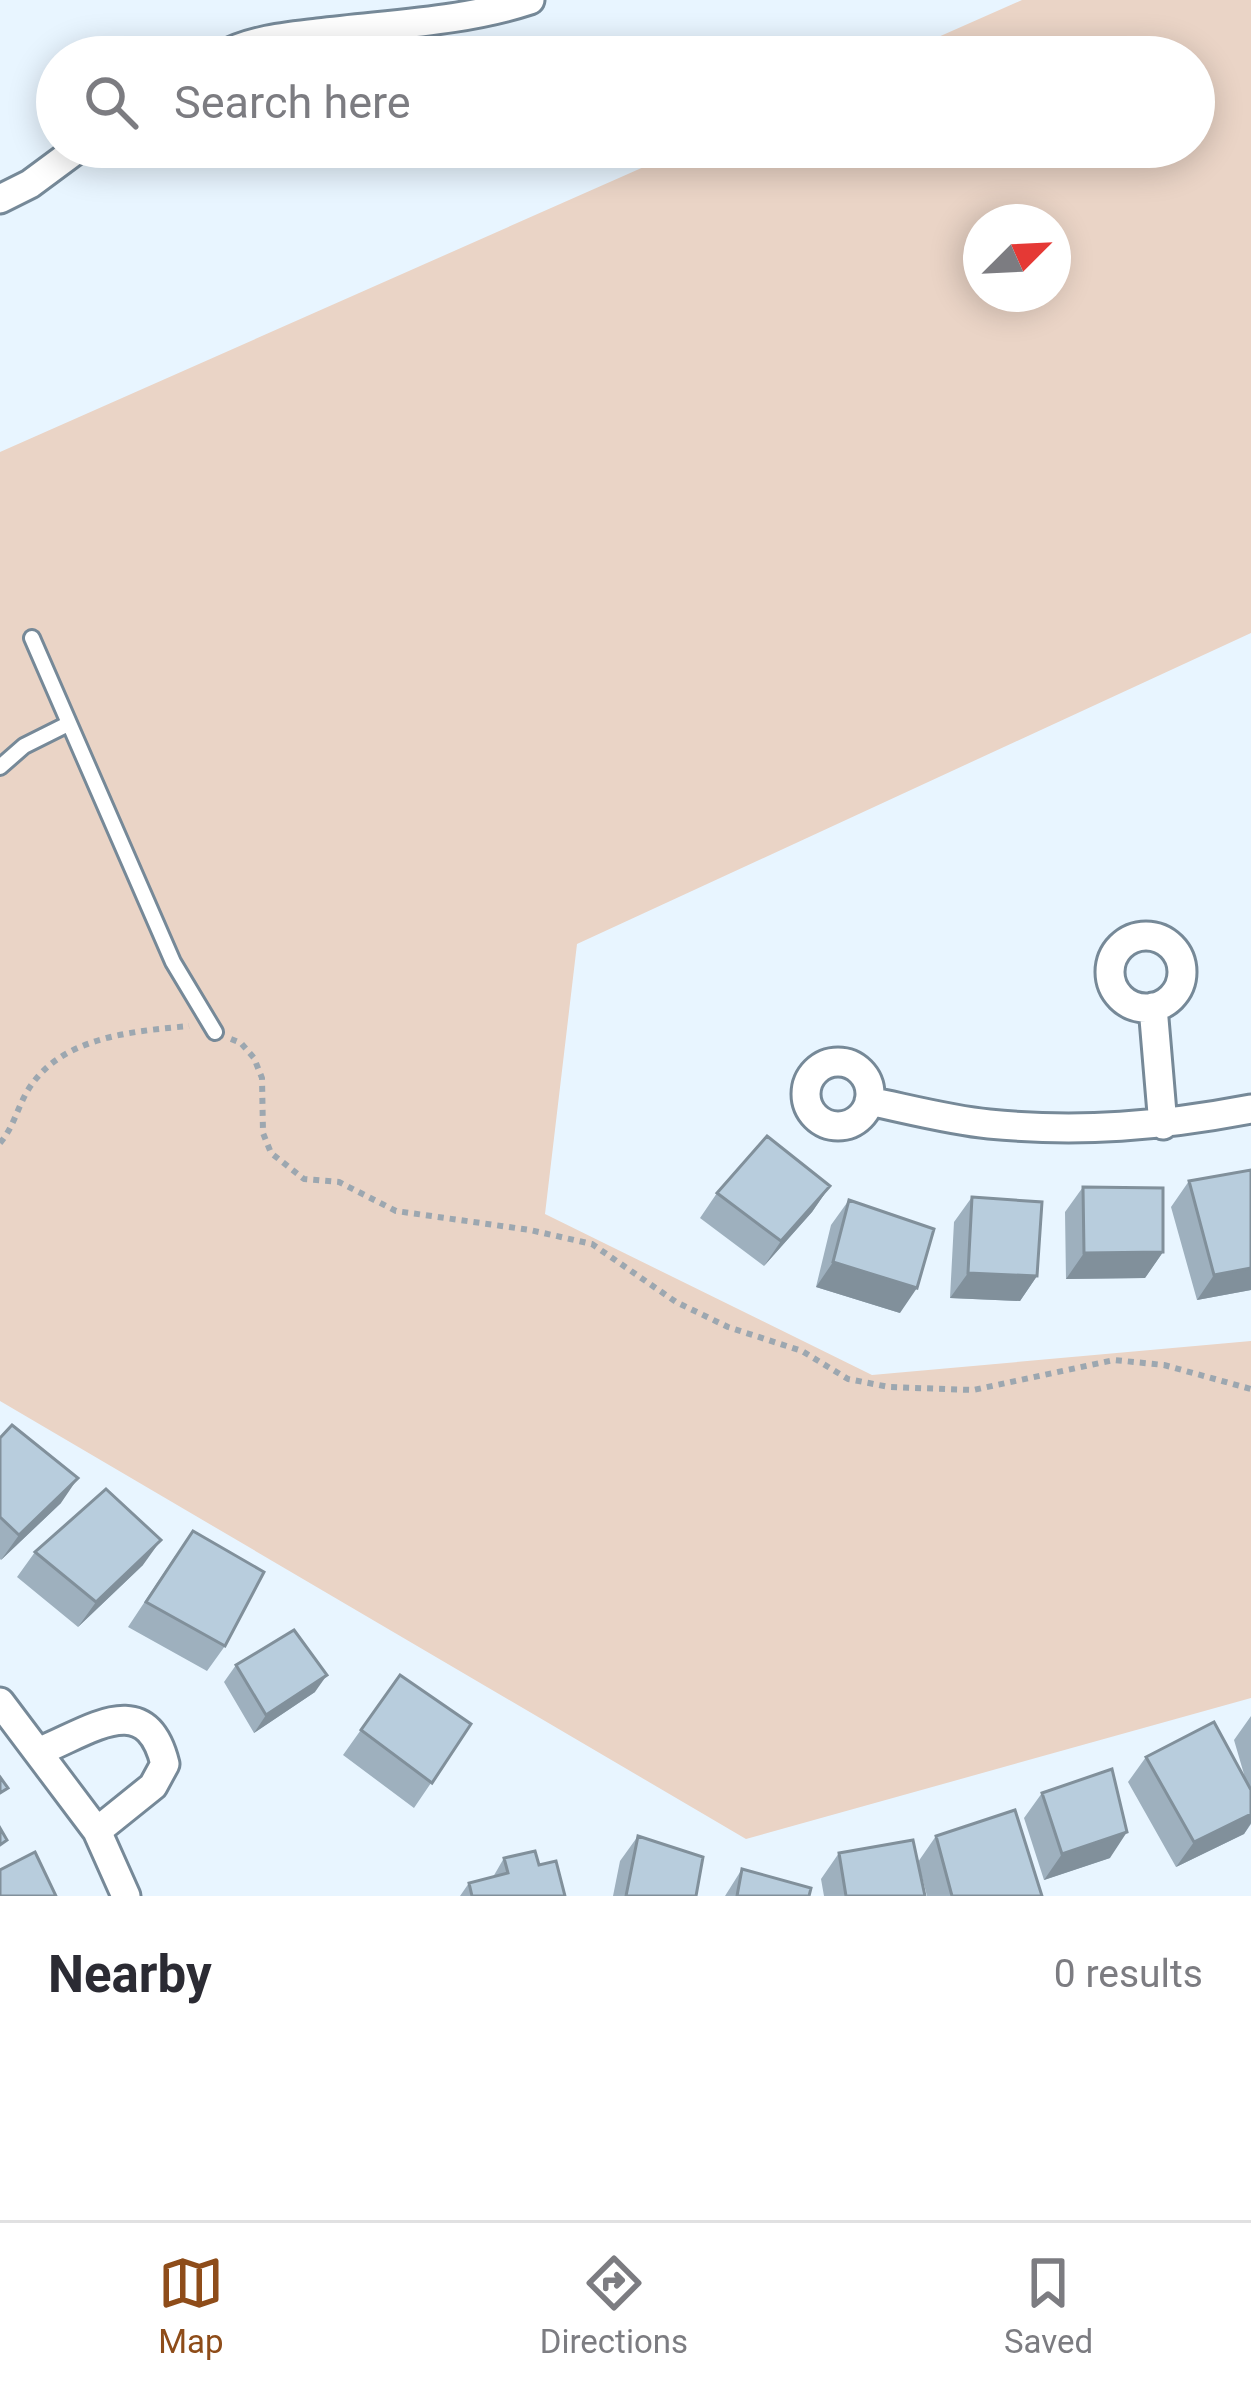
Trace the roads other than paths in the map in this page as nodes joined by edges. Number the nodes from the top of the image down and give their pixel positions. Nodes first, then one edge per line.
1 (530, 0) edge
2 (351, 36) edge
3 (48, 168) edge
4 (0, 199) edge
5 (32, 638) dead end
6 (68, 724) junction
7 (0, 767) edge
8 (1153, 1007) dead end
9 (215, 1032) road end
10 (869, 1101) dead end
11 (1251, 1108) edge
12 (1163, 1125) junction
13 (0, 1702) edge
14 (40, 1751) junction
15 (97, 1831) junction
16 (126, 1896) edge

1 - 2 street
3 - 4 street
5 - 6 lane
6 - 7 lane
6 - 9 lane
8 - 12 street
10 - 12 street
11 - 12 street
13 - 14 street
14 - 15 street
14 - 15 street
15 - 16 street

